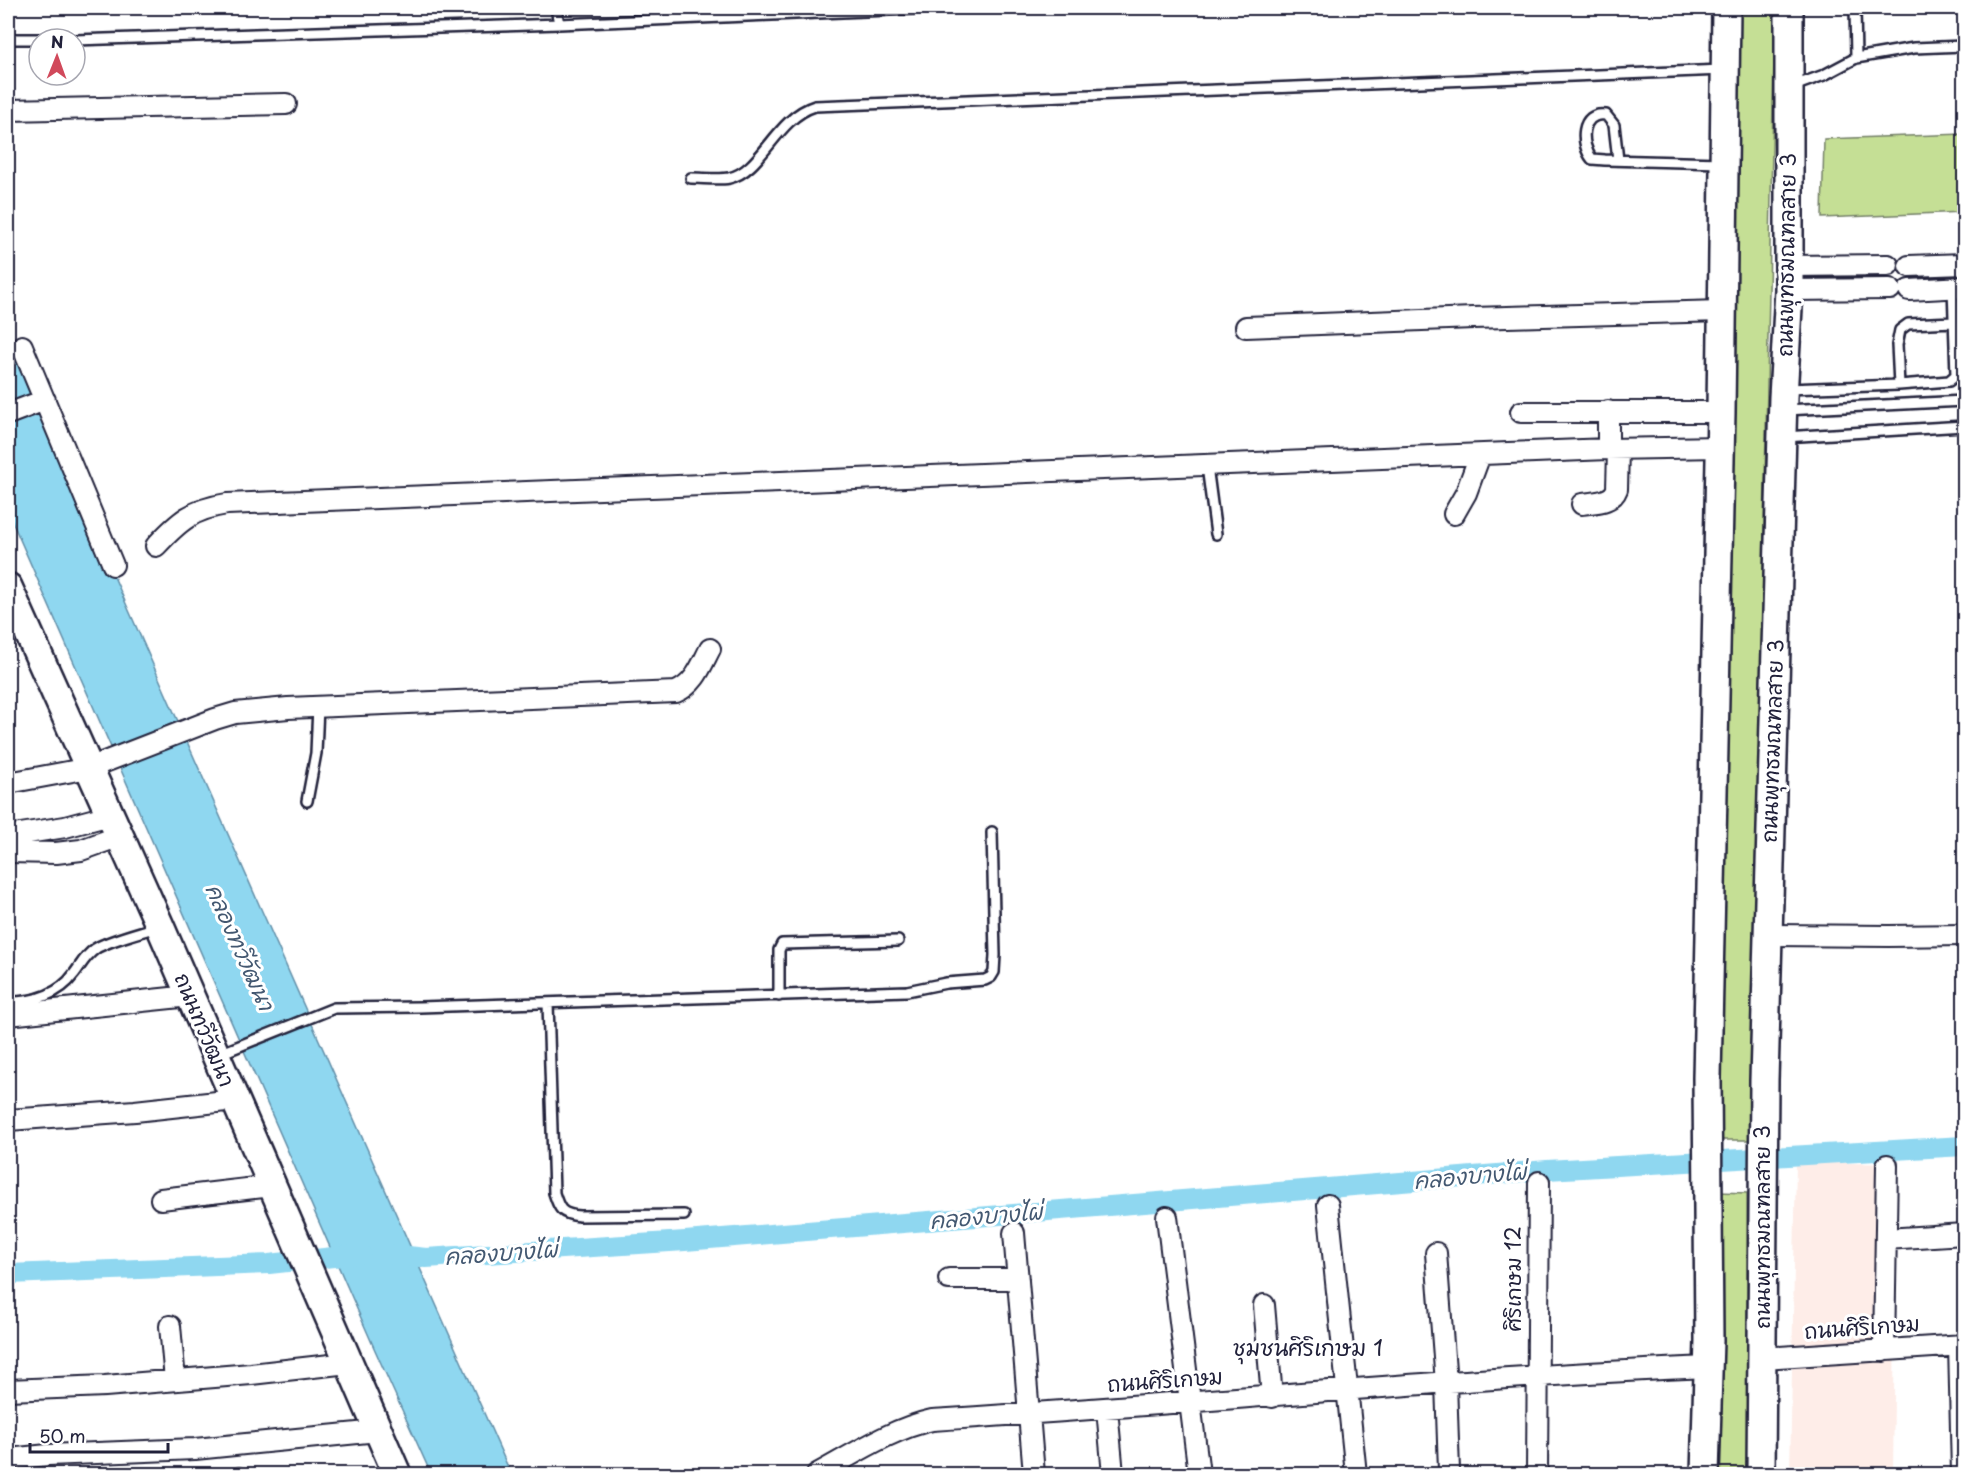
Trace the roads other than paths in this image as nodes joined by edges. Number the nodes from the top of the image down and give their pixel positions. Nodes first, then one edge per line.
1 (556, 8) edge
2 (936, 8) edge
3 (1726, 8) edge
4 (1789, 8) edge
5 (1855, 8) edge
6 (559, 24) junction
7 (8, 39) edge
8 (27, 39) edge
9 (87, 40) edge
10 (1965, 46) edge
11 (1856, 58) junction
12 (1725, 70) junction
13 (1789, 88) junction
14 (286, 104) dead end
15 (8, 110) edge
16 (1618, 160) junction
17 (1724, 163) junction
18 (692, 178) dead end
19 (1965, 264) edge
20 (1888, 265) dead end
21 (1910, 266) dead end
22 (1789, 278) junction
23 (1959, 288) edge
24 (1722, 311) junction
25 (1954, 322) junction
26 (1246, 327) dead end
27 (22, 346) dead end
28 (1899, 385) junction
29 (44, 401) junction
30 (1965, 401) edge
31 (1608, 411) junction
32 (1521, 412) dead end
33 (1721, 412) junction
34 (1783, 412) junction
35 (8, 414) edge
36 (1965, 426) edge
37 (1721, 447) junction
38 (1613, 449) junction
39 (1480, 455) junction
40 (1207, 466) junction
41 (1582, 504) dead end
42 (1454, 514) dead end
43 (1216, 534) dead end
44 (156, 546) dead end
45 (113, 565) dead end
46 (9, 593) edge
47 (710, 649) dead end
48 (318, 706) junction
49 (89, 768) junction
50 (8, 783) edge
51 (307, 801) dead end
52 (115, 826) junction
53 (993, 832) dead end
54 (8, 836) edge
55 (8, 852) edge
56 (160, 926) junction
57 (1768, 935) junction
58 (1965, 935) edge
59 (898, 941) dead end
60 (190, 996) junction
61 (778, 996) junction
62 (8, 1002) edge
63 (548, 1003) junction
64 (8, 1015) edge
65 (215, 1056) junction
66 (235, 1100) junction
67 (8, 1120) edge
68 (1887, 1166) dead end
69 (1539, 1182) dead end
70 (272, 1186) junction
71 (161, 1199) dead end
72 (1328, 1205) dead end
73 (684, 1215) dead end
74 (1167, 1217) dead end
75 (1014, 1233) dead end
76 (1965, 1234) edge
77 (1886, 1239) junction
78 (1436, 1253) dead end
79 (949, 1279) dead end
80 (1018, 1280) junction
81 (1264, 1305) dead end
82 (170, 1326) dead end
83 (1962, 1345) edge
84 (1884, 1351) junction
85 (1762, 1358) junction
86 (348, 1364) junction
87 (1708, 1367) junction
88 (1538, 1376) junction
89 (175, 1380) junction
90 (1446, 1383) junction
91 (8, 1390) edge
92 (1347, 1390) junction
93 (1272, 1397) junction
94 (1189, 1403) junction
95 (1107, 1409) junction
96 (1028, 1414) junction
97 (378, 1431) junction
98 (8, 1459) edge
99 (1449, 1471) dead end
100 (397, 1474) edge
101 (817, 1474) edge
102 (1034, 1474) edge
103 (1113, 1474) edge
104 (1199, 1474) edge
105 (1356, 1474) edge
106 (1537, 1474) edge
107 (1705, 1474) edge
108 (1761, 1474) edge
109 (1962, 1474) edge

1 - 6 lane
2 - 6 lane
3 - 12 main road
4 - 13 main road, ถนนพุทธมณฑลสาย 3
5 - 11 lane
6 - 9 lane
7 - 8 lane
10 - 11 lane
11 - 13 lane
12 - 17 main road
12 - 18 lane
13 - 22 main road, ถนนพุทธมณฑลสาย 3
14 - 15 street
16 - 16 lane
16 - 17 lane
17 - 24 main road
19 - 21 street
20 - 22 street
22 - 23 street
22 - 34 main road, ถนนพุทธมณฑลสาย 3
23 - 25 lane
24 - 26 street
24 - 33 main road
25 - 28 lane
25 - 28 lane
27 - 29 street
28 - 34 lane
29 - 35 street
29 - 45 street
30 - 34 lane
31 - 32 street
31 - 33 street
31 - 38 street
33 - 37 main road
34 - 36 lane
34 - 57 main road, ถนนพุทธมณฑลสาย 3
37 - 38 street
37 - 87 main road
38 - 39 street
38 - 41 street
39 - 40 street
39 - 42 street
40 - 43 lane
40 - 44 street
46 - 49 main road, ถนนทวีวัฒนา
47 - 48 street
48 - 49 street
48 - 51 lane
49 - 50 street
49 - 52 main road, ถนนทวีวัฒนา
52 - 54 street
52 - 55 street
52 - 56 main road, ถนนทวีวัฒนา
53 - 61 lane
56 - 60 main road, ถนนทวีวัฒนา
56 - 62 lane
57 - 58 street
57 - 85 main road, ถนนพุทธมณฑลสาย 3
59 - 61 lane
60 - 64 street
60 - 65 main road, ถนนทวีวัฒนา
61 - 63 lane
63 - 65 lane
63 - 73 lane
65 - 66 main road, ถนนทวีวัฒนา
66 - 67 street
66 - 70 main road, ถนนทวีวัฒนา
68 - 77 street
69 - 88 street, ศิริเกษม 12
70 - 71 street
70 - 86 main road, ถนนทวีวัฒนา
72 - 92 street
74 - 94 street
75 - 80 street
76 - 77 street
77 - 84 street
78 - 90 street
79 - 80 street
80 - 96 street
81 - 93 street
82 - 89 street
83 - 84 street, ถนนศิริเกษม
83 - 109 street
84 - 85 street, ถนนศิริเกษม
85 - 108 main road, ถนนพุทธมณฑลสาย 3
86 - 89 street
86 - 97 main road, ถนนทวีวัฒนา
87 - 88 street, ถนนศิริเกษม
87 - 107 main road
88 - 90 street, ถนนศิริเกษม
88 - 106 street, ศิริเกษม 12
89 - 91 street
90 - 92 street, ถนนศิริเกษม
90 - 99 street
92 - 93 street, ถนนศิริเกษม
92 - 105 street
93 - 94 street, ถนนศิริเกษม
94 - 95 street, ถนนศิริเกษม
94 - 104 street
95 - 96 street, ถนนศิริเกษม
95 - 103 street
96 - 101 street, ถนนศิริเกษม
96 - 102 street
97 - 98 street
97 - 100 main road, ถนนทวีวัฒนา

